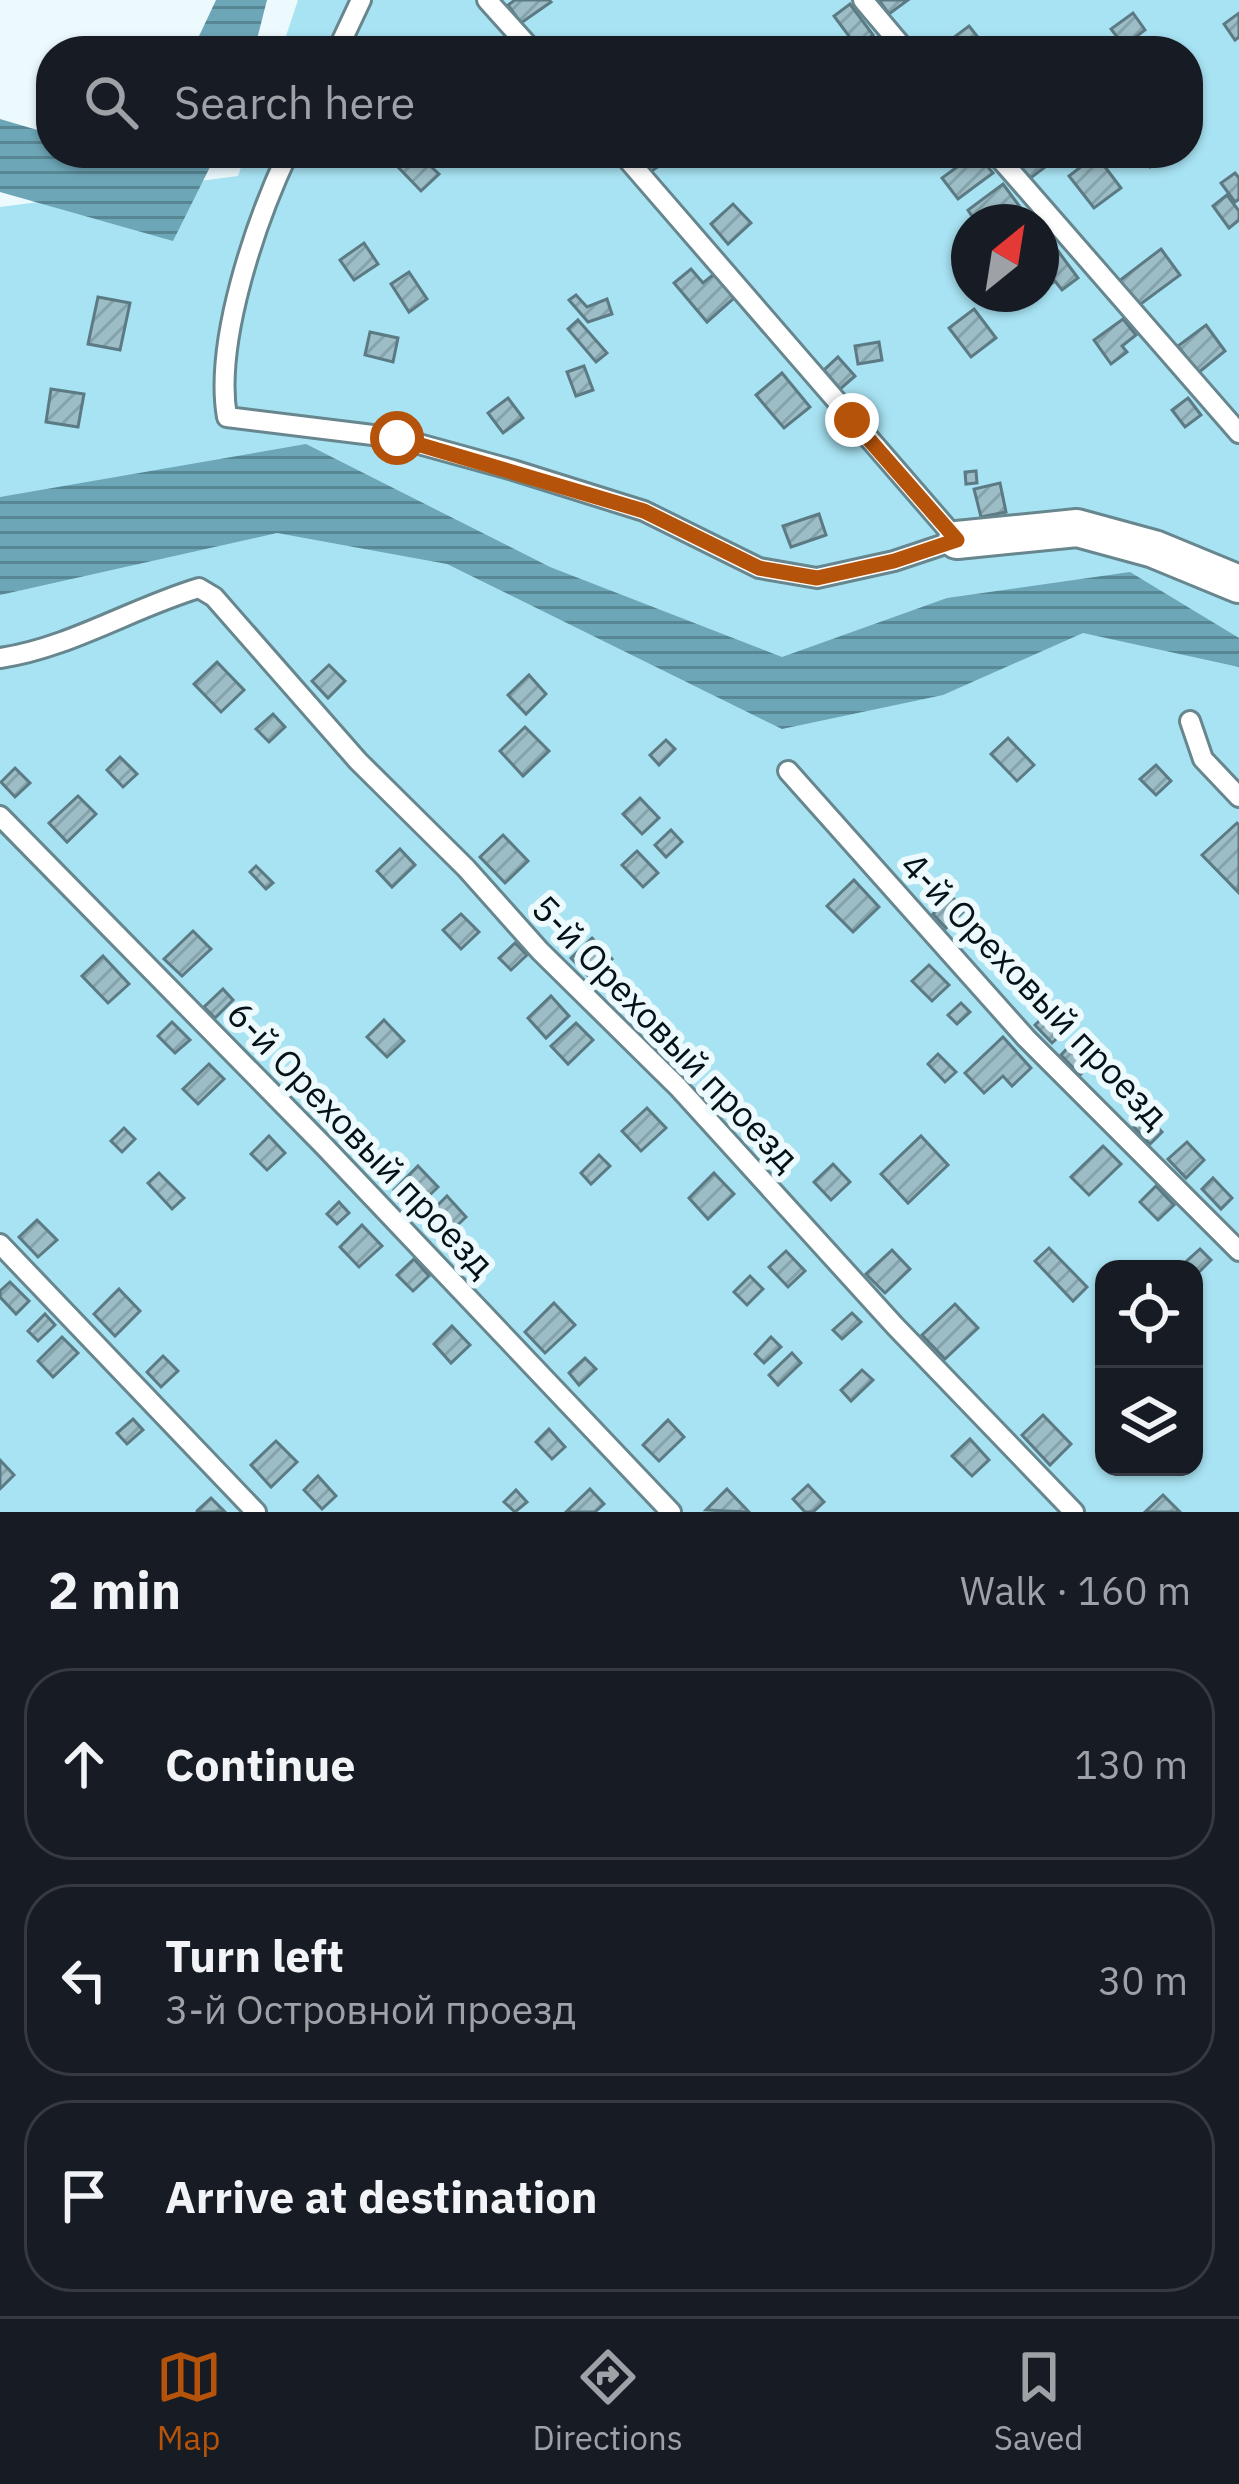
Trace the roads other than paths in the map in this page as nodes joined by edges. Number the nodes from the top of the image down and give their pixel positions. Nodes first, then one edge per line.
1 (361, 0) edge
2 (488, 0) edge
3 (863, 0) edge
4 (344, 36) edge
5 (520, 36) edge
6 (893, 36) edge
7 (283, 168) edge
8 (635, 168) edge
9 (1007, 168) edge
10 (1239, 433) edge
11 (957, 540) junction
12 (1239, 584) edge
13 (0, 658) edge
14 (1190, 721) dead end
15 (788, 771) dead end
16 (1239, 797) edge
17 (0, 816) edge
18 (0, 1244) edge
19 (1239, 1251) edge
20 (256, 1512) edge
21 (671, 1512) edge
22 (1074, 1512) edge

1 - 4 lane
2 - 5 lane
3 - 6 lane
7 - 11 lane
8 - 11 lane
9 - 10 lane
11 - 12 street
13 - 22 lane, 5-й Ореховый проезд
14 - 16 lane
15 - 19 lane, 4-й Ореховый проезд
17 - 21 lane, 6-й Ореховый проезд
18 - 20 lane

